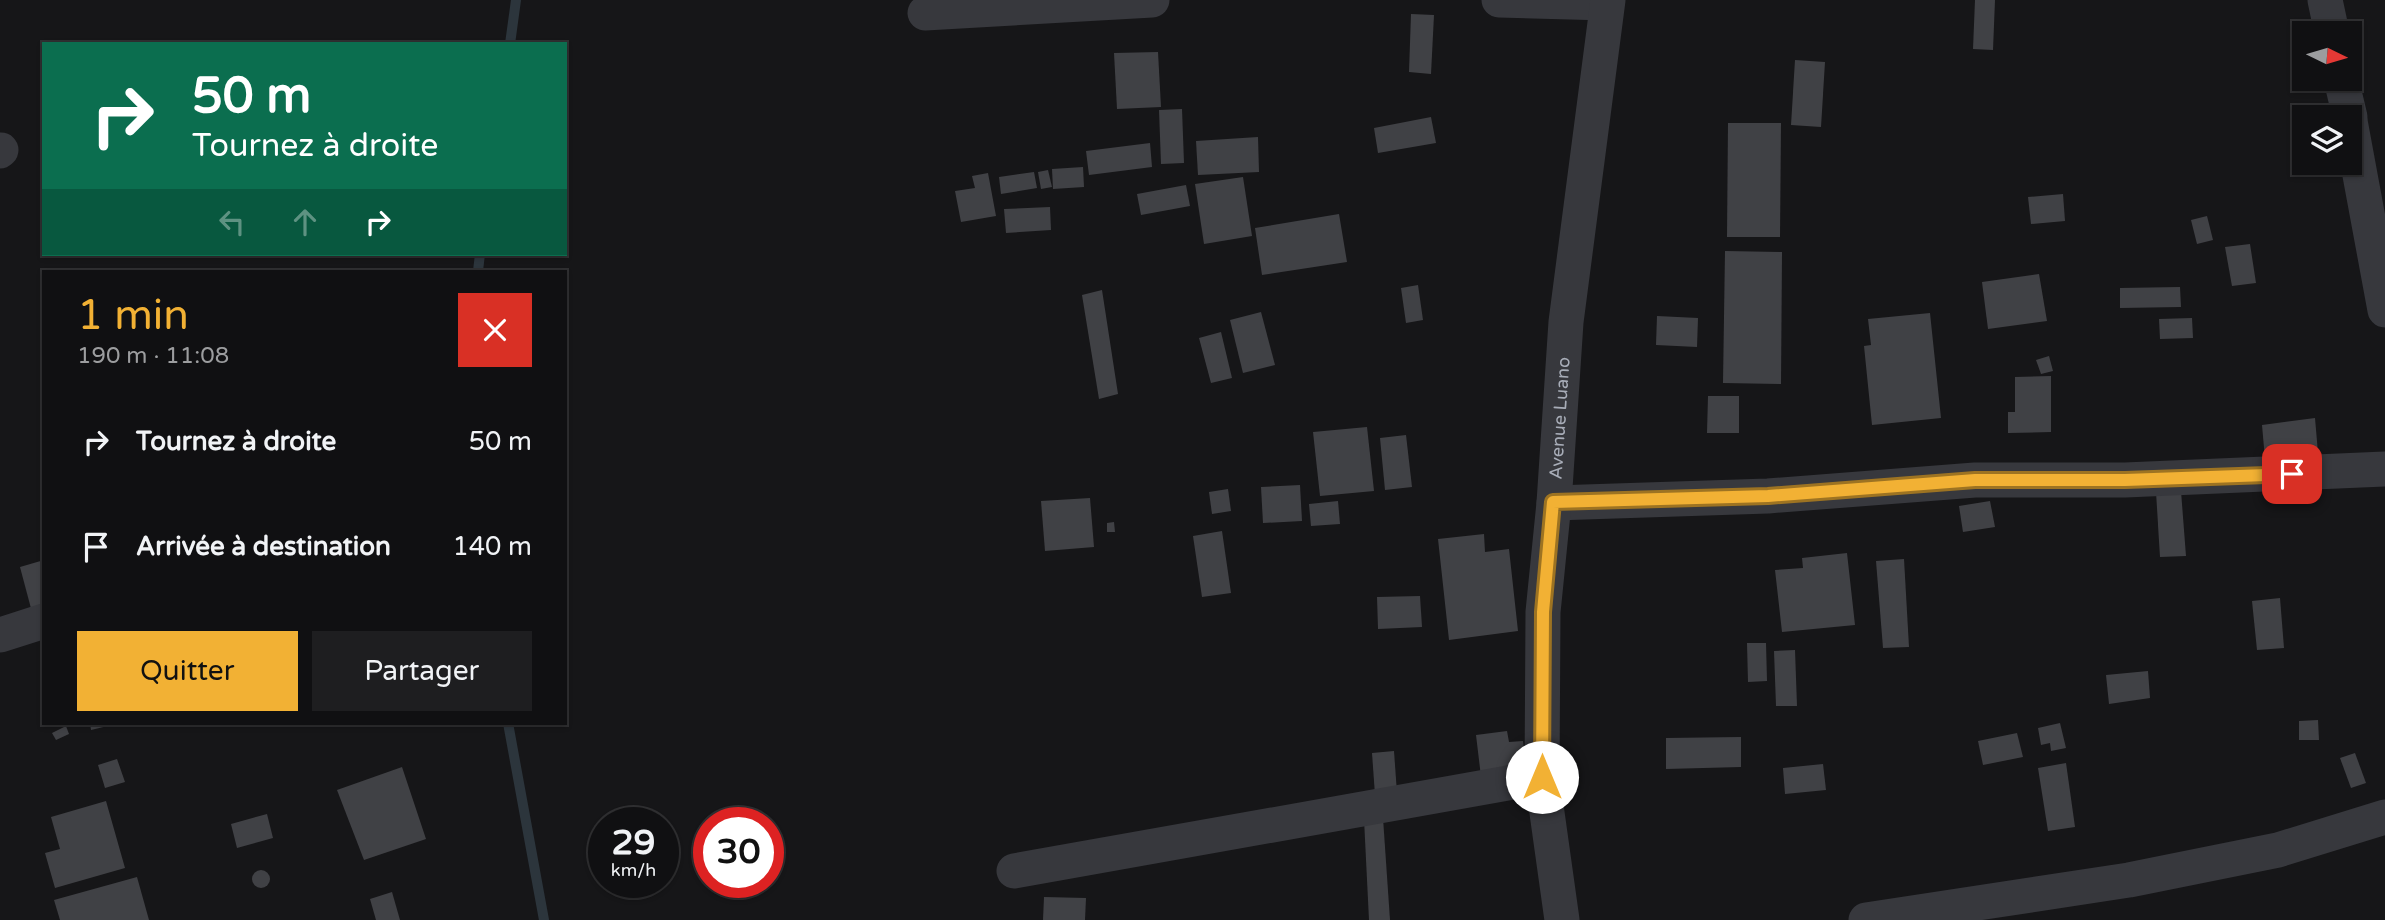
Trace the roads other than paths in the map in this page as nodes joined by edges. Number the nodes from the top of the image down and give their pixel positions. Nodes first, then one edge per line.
1 (1152, 0) edge
2 (1499, 0) edge
3 (2325, 0) edge
4 (1607, 1) edge
5 (925, 13) dead end
6 (2329, 21) edge
7 (2360, 175) edge
8 (2385, 310) edge
9 (2385, 469) edge
10 (1553, 502) junction
11 (42, 622) edge
12 (0, 635) edge
13 (1542, 777) junction
14 (2385, 817) edge
15 (1014, 871) dead end
16 (1562, 920) edge
17 (1866, 920) edge

1 - 5 street
2 - 4 street
3 - 6 street
4 - 10 street, Avenue Luano
7 - 8 street
9 - 10 street
10 - 13 street, Avenue Luano
11 - 12 street
13 - 15 street
13 - 16 street, Avenue Luano
14 - 17 street

